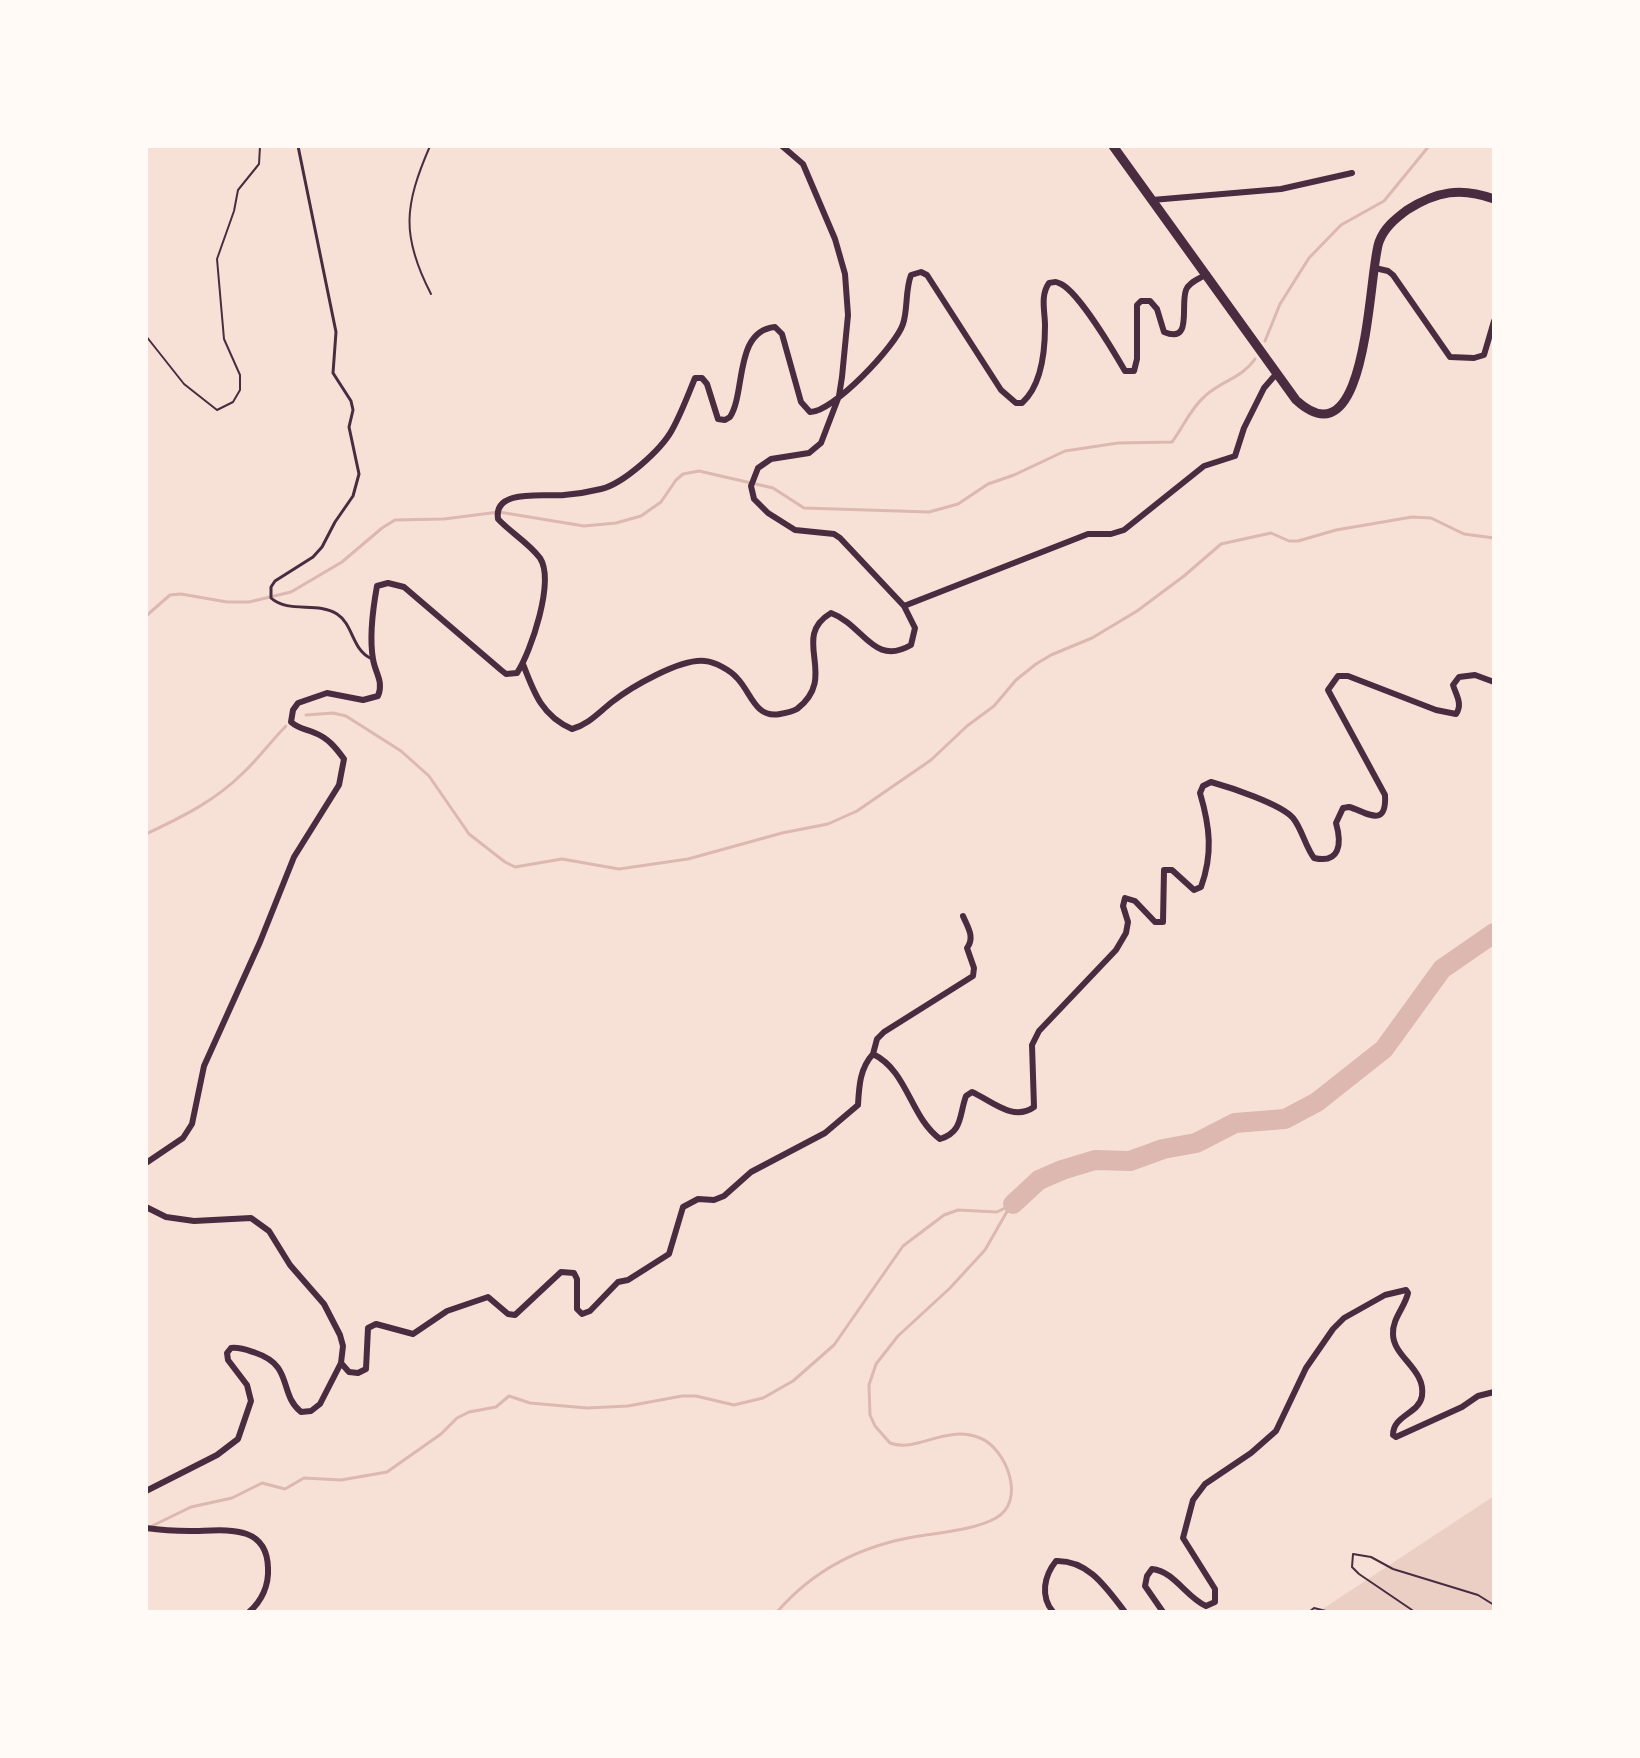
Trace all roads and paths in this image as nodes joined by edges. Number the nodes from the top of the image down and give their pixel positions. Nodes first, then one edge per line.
1 (260, 146) edge
2 (298, 146) edge
3 (430, 146) edge
4 (782, 146) edge
5 (1113, 146) edge
6 (1352, 173) dead end
7 (1494, 199) edge
8 (1152, 200) junction
9 (1375, 268) junction
10 (1207, 274) junction
11 (431, 294) dead end
12 (1494, 321) edge
13 (146, 336) edge
14 (1277, 373) junction
15 (839, 396) junction
16 (904, 606) junction
17 (373, 659) junction
18 (523, 664) junction
19 (1494, 682) edge
20 (963, 916) dead end
21 (873, 1054) junction
22 (146, 1163) edge
23 (146, 1207) edge
24 (341, 1363) junction
25 (1494, 1392) edge
26 (146, 1491) edge
27 (146, 1528) edge
28 (1494, 1605) edge
29 (252, 1611) edge
30 (1053, 1612) edge
31 (1125, 1612) edge
32 (1163, 1612) edge
33 (1309, 1612) edge
34 (1330, 1612) edge
35 (1415, 1612) edge

1 - 13 path
2 - 17 lane
3 - 11 path
4 - 15 street
5 - 8 main road
6 - 8 street
7 - 9 main road
8 - 10 main road
9 - 12 street
9 - 14 main road
10 - 14 main road
10 - 15 street
14 - 16 street
15 - 16 street
15 - 18 street
16 - 18 street
17 - 18 street
17 - 22 street
19 - 21 street
20 - 21 street
21 - 24 street
23 - 24 street
24 - 26 street
25 - 32 street
27 - 29 street
28 - 35 path
30 - 31 street
33 - 34 path

